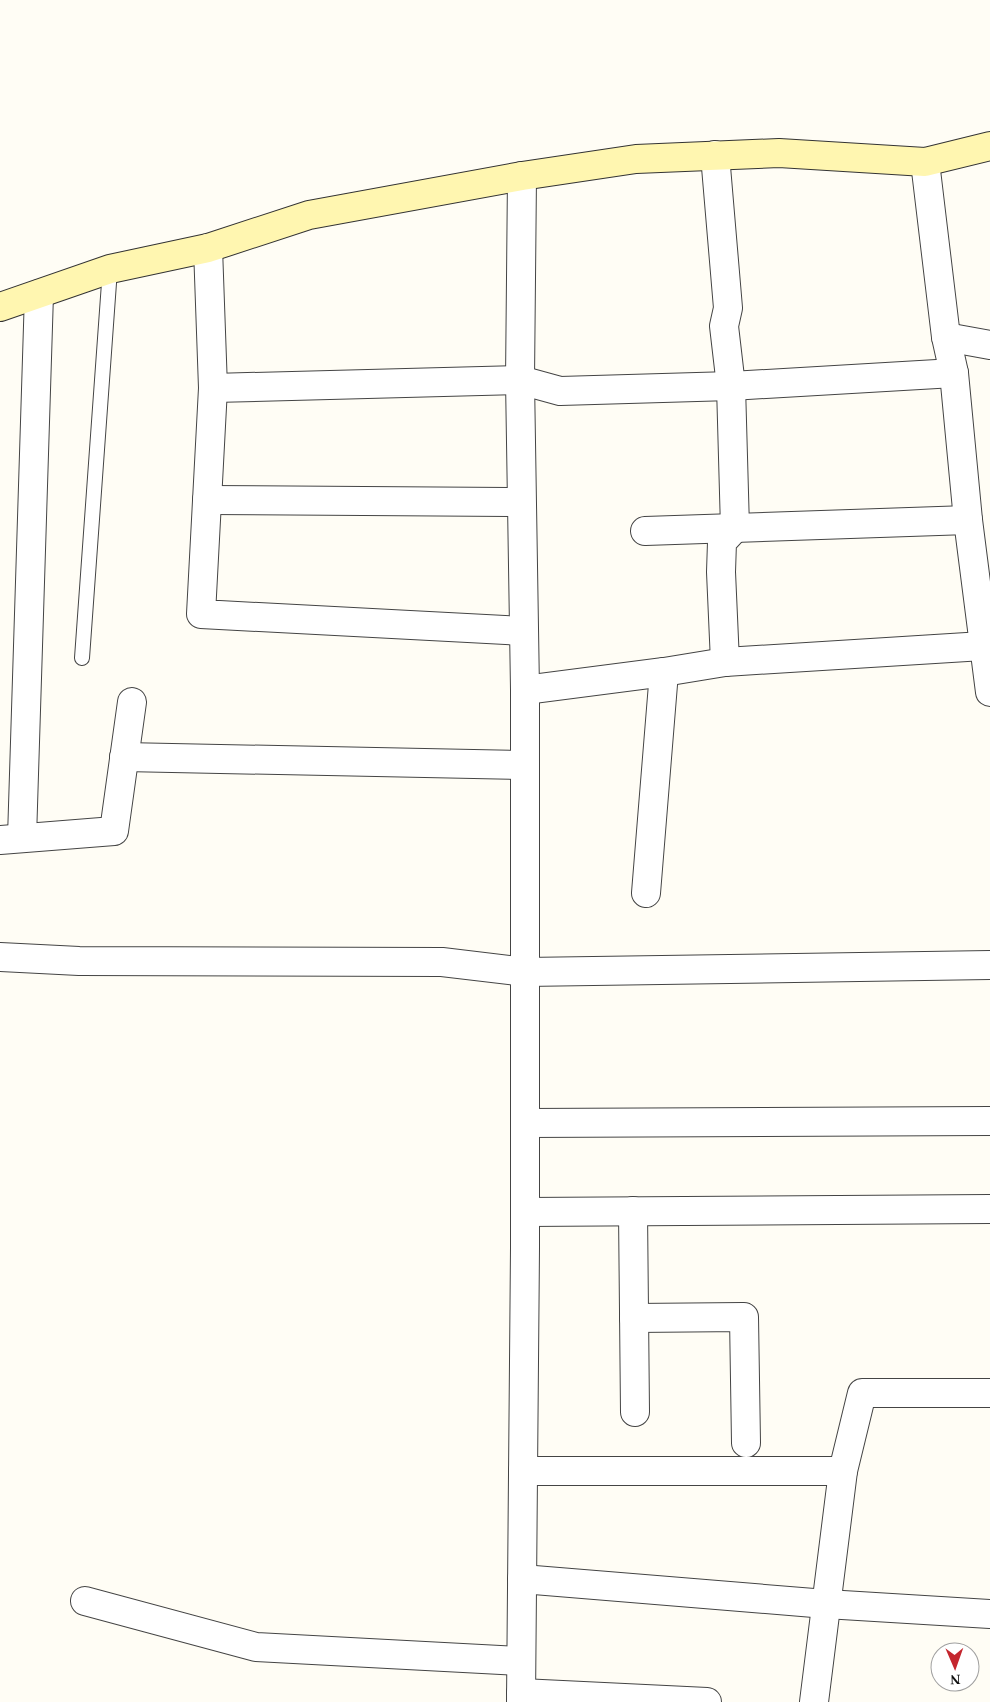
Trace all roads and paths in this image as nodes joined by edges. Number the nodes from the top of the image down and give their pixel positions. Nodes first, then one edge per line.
1 (990, 146) edge
2 (715, 155) junction
3 (925, 162) junction
4 (522, 176) junction
5 (208, 248) junction
6 (110, 269) junction
7 (39, 294) junction
8 (0, 307) edge
9 (946, 338) junction
10 (990, 345) edge
11 (954, 373) junction
12 (520, 380) junction
13 (731, 386) junction
14 (213, 388) junction
15 (207, 500) junction
16 (521, 502) junction
17 (968, 520) junction
18 (735, 528) junction
19 (644, 531) dead end
20 (985, 613) edge
21 (523, 630) junction
22 (983, 646) junction
23 (82, 658) dead end
24 (725, 662) junction
25 (664, 672) junction
26 (525, 690) junction
27 (990, 692) edge
28 (132, 702) dead end
29 (124, 757) junction
30 (525, 765) junction
31 (11, 839) edge
32 (646, 892) dead end
33 (0, 957) edge
34 (990, 965) edge
35 (525, 972) junction
36 (990, 1121) edge
37 (525, 1123) junction
38 (990, 1209) edge
39 (633, 1211) junction
40 (525, 1212) junction
41 (634, 1318) junction
42 (990, 1392) edge
43 (635, 1412) dead end
44 (746, 1443) dead end
45 (523, 1471) junction
46 (843, 1471) junction
47 (522, 1579) junction
48 (85, 1601) dead end
49 (826, 1604) junction
50 (990, 1614) edge
51 (521, 1661) junction
52 (521, 1698) edge
53 (707, 1702) edge
54 (814, 1702) edge

1 - 3 main road
2 - 3 main road
2 - 4 main road
2 - 13 street
3 - 9 street
4 - 5 main road
4 - 12 street
5 - 6 main road
5 - 14 street
6 - 7 main road
6 - 23 lane
7 - 8 main road
7 - 31 street
9 - 10 street
9 - 11 street
11 - 13 street
11 - 17 street
12 - 13 street
12 - 14 street
12 - 16 street
13 - 18 street
14 - 15 street
15 - 16 street
15 - 21 street
16 - 21 street
17 - 18 street
17 - 20 street
18 - 19 street
18 - 24 street
20 - 22 street
21 - 26 street
22 - 24 street
22 - 27 street
24 - 25 street
25 - 26 street
25 - 32 street
26 - 30 street
28 - 29 street
29 - 30 street
29 - 31 street
30 - 35 street
33 - 35 street
34 - 35 street
35 - 37 street
36 - 37 street
37 - 40 street
38 - 39 street
39 - 40 street
39 - 41 street
40 - 45 street
41 - 43 street
41 - 44 street
42 - 46 street
45 - 46 street
45 - 47 street
46 - 49 street
47 - 49 street
47 - 51 street
48 - 51 street
49 - 50 street
49 - 54 street
51 - 52 street
52 - 53 street

